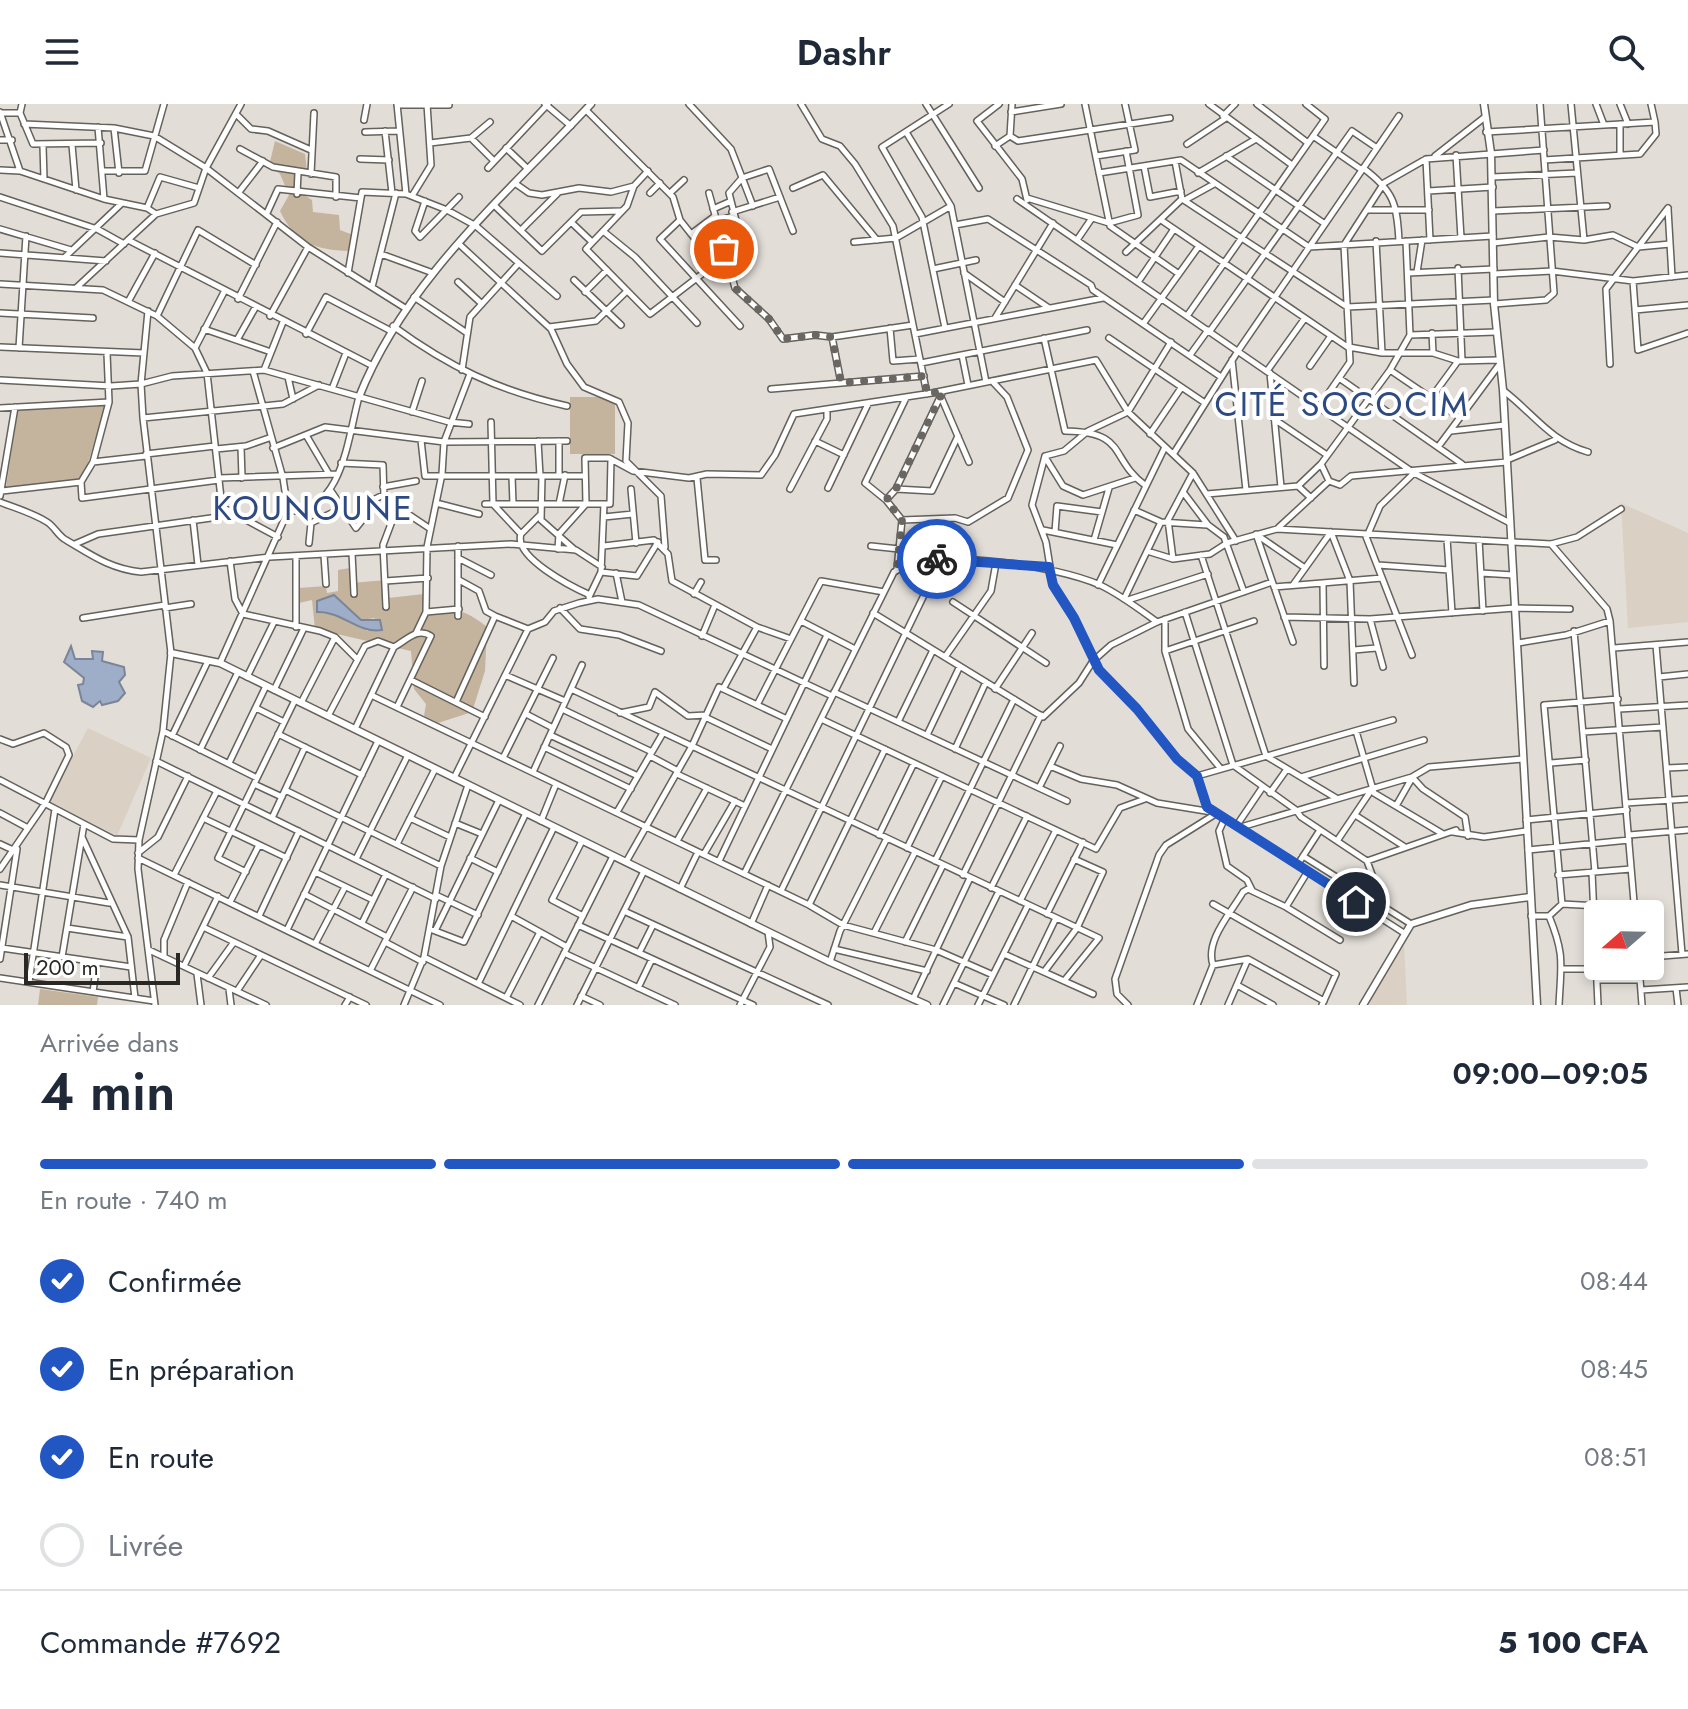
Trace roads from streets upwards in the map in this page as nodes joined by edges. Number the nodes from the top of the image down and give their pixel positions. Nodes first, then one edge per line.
1 (22, 104) edge
2 (164, 104) edge
3 (241, 104) edge
4 (367, 104) edge
5 (397, 104) edge
6 (427, 104) edge
7 (546, 104) edge
8 (689, 104) edge
9 (801, 104) edge
10 (926, 104) edge
11 (949, 104) edge
12 (999, 104) edge
13 (1012, 104) edge
14 (1061, 104) edge
15 (1085, 104) edge
16 (1125, 104) edge
17 (1209, 104) edge
18 (1235, 104) edge
19 (1257, 104) edge
20 (1274, 104) edge
21 (1306, 104) edge
22 (1484, 104) edge
23 (1540, 104) edge
24 (1571, 104) edge
25 (1596, 104) edge
26 (1620, 104) edge
27 (1651, 104) edge
28 (449, 105) edge
29 (589, 107) edge
30 (0, 112) edge
31 (1011, 112) junction
32 (1267, 112) junction
33 (20, 113) junction
34 (314, 113) dead end
35 (237, 115) junction
36 (933, 116) junction
37 (1399, 116) dead end
38 (1225, 117) junction
39 (1485, 117) junction
40 (1170, 118) dead end
41 (364, 120) dead end
42 (490, 122) dead end
43 (1655, 122) junction
44 (24, 124) junction
45 (1128, 124) junction
46 (1620, 124) junction
47 (1628, 124) junction
48 (1604, 125) junction
49 (571, 126) junction
50 (98, 127) junction
51 (1573, 127) junction
52 (114, 128) junction
53 (1090, 130) junction
54 (1542, 130) junction
55 (385, 131) junction
56 (399, 131) junction
57 (365, 132) dead end
58 (906, 132) junction
59 (1486, 132) junction
60 (154, 136) junction
61 (1010, 136) junction
62 (1313, 136) junction
63 (471, 138) junction
64 (1256, 139) junction
65 (0, 140) edge
66 (12, 140) junction
67 (101, 143) junction
68 (430, 143) junction
69 (1308, 143) junction
70 (1187, 144) dead end
71 (72, 145) junction
72 (43, 146) junction
73 (995, 146) junction
74 (506, 148) junction
75 (1377, 148) junction
76 (240, 149) dead end
77 (311, 150) junction
78 (1544, 150) junction
79 (1126, 151) junction
80 (1337, 153) junction
81 (1491, 153) junction
82 (1456, 155) junction
83 (1620, 155) junction
84 (1096, 156) junction
85 (1226, 156) junction
86 (1575, 158) junction
87 (360, 159) dead end
88 (1429, 159) junction
89 (389, 160) junction
90 (1544, 160) junction
91 (263, 161) junction
92 (494, 161) junction
93 (1175, 161) junction
94 (1292, 165) junction
95 (1144, 166) junction
96 (206, 168) junction
97 (488, 168) dead end
98 (1129, 168) junction
99 (1363, 169) junction
100 (0, 170) edge
101 (529, 170) junction
102 (20, 171) junction
103 (102, 171) junction
104 (648, 171) junction
105 (119, 173) junction
106 (298, 173) junction
107 (1099, 173) junction
108 (1198, 173) junction
109 (1577, 173) junction
110 (311, 174) junction
111 (1545, 175) junction
112 (1492, 177) junction
113 (742, 178) junction
114 (44, 179) junction
115 (684, 180) dead end
116 (660, 183) junction
117 (1384, 183) junction
118 (516, 184) junction
119 (1214, 184) junction
120 (634, 186) junction
121 (1493, 187) junction
122 (199, 188) junction
123 (793, 188) dead end
124 (979, 188) dead end
125 (1459, 189) junction
126 (76, 190) junction
127 (1181, 191) junction
128 (1274, 191) junction
129 (1428, 191) junction
130 (239, 192) junction
131 (560, 192) junction
132 (394, 193) junction
133 (650, 193) dead end
134 (670, 193) junction
135 (709, 193) dead end
136 (297, 194) junction
137 (409, 195) junction
138 (0, 197) edge
139 (336, 197) junction
140 (459, 197) dead end
141 (780, 197) junction
142 (361, 198) junction
143 (104, 199) junction
144 (1017, 199) dead end
145 (1184, 200) junction
146 (425, 201) junction
147 (1026, 201) junction
148 (729, 202) junction
149 (122, 203) junction
150 (495, 206) junction
151 (753, 206) junction
152 (951, 206) junction
153 (1578, 206) junction
154 (1607, 206) dead end
155 (1298, 207) junction
156 (147, 208) junction
157 (1547, 208) junction
158 (447, 210) junction
159 (1366, 210) junction
160 (1429, 210) junction
161 (622, 211) junction
162 (1493, 211) junction
163 (1398, 212) junction
164 (267, 213) junction
165 (1259, 213) junction
166 (156, 214) junction
167 (733, 214) junction
168 (715, 215) junction
169 (1092, 218) junction
170 (680, 220) junction
171 (1161, 220) junction
172 (277, 222) junction
173 (571, 222) junction
174 (923, 222) junction
175 (1053, 223) junction
176 (1109, 223) junction
177 (1325, 224) junction
178 (955, 225) junction
179 (476, 226) junction
180 (0, 229) edge
181 (97, 229) junction
182 (1174, 229) junction
183 (1282, 229) junction
184 (521, 230) junction
185 (603, 231) junction
186 (793, 231) dead end
187 (691, 234) junction
188 (26, 236) junction
189 (1549, 237) junction
190 (896, 238) junction
191 (1241, 238) junction
192 (1461, 238) junction
193 (741, 240) dead end
194 (877, 240) junction
195 (1077, 240) junction
196 (1422, 240) junction
197 (1430, 240) junction
198 (1493, 240) junction
199 (1584, 240) junction
200 (1376, 241) junction
201 (1399, 241) junction
202 (1406, 241) junction
203 (126, 242) junction
204 (592, 242) junction
205 (854, 242) dead end
206 (459, 244) junction
207 (1135, 244) junction
208 (1670, 244) junction
209 (1344, 245) junction
210 (1199, 246) junction
211 (308, 247) junction
212 (1309, 247) junction
213 (1638, 247) junction
214 (1036, 250) junction
215 (72, 251) junction
216 (1126, 252) dead end
217 (0, 253) edge
218 (155, 253) junction
219 (24, 254) junction
220 (381, 254) junction
221 (1265, 254) junction
222 (65, 257) junction
223 (1155, 257) junction
224 (976, 260) dead end
225 (106, 261) junction
226 (519, 263) junction
227 (962, 263) junction
228 (1224, 263) junction
229 (715, 264) junction
230 (256, 265) junction
231 (1458, 268) junction
232 (180, 269) junction
233 (933, 269) junction
234 (607, 270) junction
235 (1494, 271) junction
236 (1552, 271) junction
237 (1292, 272) junction
238 (1417, 272) junction
239 (348, 273) junction
240 (433, 273) junction
241 (964, 273) junction
242 (1408, 273) junction
243 (1179, 274) junction
244 (1688, 275) edge
245 (732, 276) junction
246 (1672, 277) junction
247 (1247, 279) junction
248 (574, 280) dead end
249 (694, 280) junction
250 (1614, 280) junction
251 (1633, 281) junction
252 (458, 282) dead end
253 (1138, 282) junction
254 (501, 283) junction
255 (0, 284) edge
256 (22, 285) junction
257 (1015, 285) junction
258 (372, 287) junction
259 (76, 288) junction
260 (627, 291) junction
261 (224, 292) junction
262 (585, 292) junction
263 (557, 296) dead end
264 (413, 297) junction
265 (672, 297) junction
266 (1104, 297) junction
267 (1274, 297) junction
268 (1162, 298) junction
269 (238, 299) junction
270 (1460, 300) junction
271 (128, 302) junction
272 (1005, 302) junction
273 (1494, 302) junction
274 (482, 304) junction
275 (1380, 304) junction
276 (1409, 304) junction
277 (1688, 305) edge
278 (1347, 307) junction
279 (255, 308) junction
280 (405, 308) junction
281 (1049, 308) junction
282 (1635, 310) junction
283 (148, 311) junction
284 (606, 312) junction
285 (0, 313) edge
286 (20, 314) junction
287 (157, 316) junction
288 (270, 316) junction
289 (1187, 316) junction
290 (93, 318) dead end
291 (1305, 318) junction
292 (994, 319) junction
293 (283, 322) junction
294 (697, 323) dead end
295 (974, 323) junction
296 (1143, 324) junction
297 (621, 325) dead end
298 (913, 325) junction
299 (740, 326) dead end
300 (548, 327) junction
301 (392, 328) junction
302 (890, 328) junction
303 (945, 328) junction
304 (204, 329) junction
305 (1087, 330) dead end
306 (1209, 331) junction
307 (1462, 331) junction
308 (1496, 332) junction
309 (467, 333) junction
310 (1432, 333) junction
311 (1688, 333) edge
312 (306, 334) junction
313 (915, 334) junction
314 (1410, 335) junction
315 (1331, 336) junction
316 (832, 337) junction
317 (1044, 338) junction
318 (1109, 338) dead end
319 (237, 340) junction
320 (1171, 342) junction
321 (0, 347) edge
322 (19, 348) junction
323 (195, 348) junction
324 (1350, 348) junction
325 (1238, 351) junction
326 (271, 352) junction
327 (980, 352) junction
328 (107, 353) junction
329 (144, 353) junction
330 (346, 353) junction
331 (1382, 353) junction
332 (1433, 353) junction
333 (1401, 354) junction
334 (962, 355) junction
335 (1190, 355) junction
336 (1232, 359) junction
337 (921, 361) junction
338 (1460, 361) junction
339 (1498, 363) junction
340 (1610, 364) dead end
341 (371, 365) junction
342 (1310, 366) dead end
343 (1051, 369) junction
344 (1154, 369) junction
345 (264, 370) junction
346 (462, 370) junction
347 (1390, 370) junction
348 (253, 371) junction
349 (1268, 372) junction
350 (207, 373) junction
351 (470, 374) junction
352 (924, 376) junction
353 (288, 377) junction
354 (1221, 377) junction
355 (1339, 378) junction
356 (0, 380) edge
357 (422, 381) dead end
358 (989, 382) junction
359 (841, 383) junction
360 (141, 384) junction
361 (319, 385) junction
362 (111, 386) junction
363 (968, 386) junction
364 (1181, 387) junction
365 (332, 389) junction
366 (771, 389) dead end
367 (1503, 390) junction
368 (927, 394) junction
369 (942, 394) junction
370 (359, 397) junction
371 (906, 397) junction
372 (1431, 398) junction
373 (1369, 399) junction
374 (293, 400) junction
375 (109, 402) junction
376 (868, 403) junction
377 (1205, 403) junction
378 (567, 406) dead end
379 (15, 407) junction
380 (260, 407) junction
381 (1319, 407) junction
382 (0, 408) edge
383 (827, 409) junction
384 (212, 412) junction
385 (412, 412) junction
386 (1128, 412) junction
387 (1459, 417) junction
388 (143, 418) junction
389 (1274, 419) junction
390 (449, 422) junction
391 (491, 422) dead end
392 (469, 424) dead end
393 (1505, 425) junction
394 (1348, 427) junction
395 (1088, 431) junction
396 (1450, 431) junction
397 (349, 432) junction
398 (1150, 434) junction
399 (306, 435) junction
400 (958, 436) junction
401 (269, 438) junction
402 (421, 440) junction
403 (1555, 440) junction
404 (538, 441) junction
405 (559, 441) junction
406 (567, 441) dead end
407 (815, 441) junction
408 (444, 442) junction
409 (492, 442) junction
410 (216, 447) junction
411 (241, 447) junction
412 (1165, 447) junction
413 (1438, 447) junction
414 (273, 448) junction
415 (1588, 452) dead end
416 (1174, 453) junction
417 (146, 455) junction
418 (844, 455) junction
419 (1327, 455) junction
420 (1045, 456) junction
421 (611, 459) junction
422 (1507, 461) junction
423 (93, 462) junction
424 (969, 462) dead end
425 (341, 463) junction
426 (1321, 464) junction
427 (1463, 465) junction
428 (633, 471) junction
429 (1412, 471) junction
430 (1193, 473) junction
431 (329, 474) junction
432 (339, 474) junction
433 (442, 474) junction
434 (492, 475) junction
435 (562, 475) junction
436 (512, 476) junction
437 (541, 476) junction
438 (585, 476) junction
439 (242, 478) junction
440 (283, 478) junction
441 (697, 478) junction
442 (1135, 478) junction
443 (219, 479) junction
444 (416, 481) dead end
445 (1329, 481) junction
446 (81, 482) junction
447 (1146, 486) junction
448 (1298, 486) junction
449 (383, 487) junction
450 (1110, 487) junction
451 (1281, 487) junction
452 (828, 488) dead end
453 (150, 489) junction
454 (631, 489) dead end
455 (790, 489) dead end
456 (896, 489) junction
457 (1246, 490) junction
458 (331, 491) junction
459 (1183, 492) junction
460 (1, 493) edge
461 (1207, 494) junction
462 (383, 495) junction
463 (1311, 498) junction
464 (886, 500) junction
465 (0, 502) edge
466 (436, 503) junction
467 (485, 504) dead end
468 (493, 504) junction
469 (513, 504) junction
470 (540, 504) junction
471 (559, 504) junction
472 (586, 504) junction
473 (604, 504) junction
474 (222, 507) junction
475 (342, 508) junction
476 (397, 508) junction
477 (1621, 509) dead end
478 (1134, 510) junction
479 (288, 511) junction
480 (1102, 512) junction
481 (479, 514) dead end
482 (633, 514) junction
483 (540, 515) junction
484 (604, 517) junction
485 (193, 520) junction
486 (902, 520) junction
487 (1165, 521) junction
488 (1511, 523) junction
489 (155, 525) junction
490 (1208, 525) junction
491 (429, 528) junction
492 (1042, 529) junction
493 (1277, 529) junction
494 (1055, 532) junction
495 (1331, 532) junction
496 (521, 534) junction
497 (1256, 534) junction
498 (1367, 534) junction
499 (278, 537) junction
500 (559, 537) junction
501 (1447, 539) junction
502 (1094, 540) junction
503 (1479, 540) junction
504 (1236, 541) junction
505 (658, 542) junction
506 (1512, 542) junction
507 (309, 543) dead end
508 (636, 543) junction
509 (1227, 543) junction
510 (75, 544) junction
511 (1551, 544) junction
512 (521, 545) junction
513 (1117, 545) junction
514 (458, 546) junction
515 (604, 546) junction
516 (871, 546) dead end
517 (427, 547) junction
518 (665, 547) junction
519 (558, 549) junction
520 (899, 549) junction
521 (383, 550) junction
522 (576, 550) junction
523 (1147, 551) junction
524 (352, 553) junction
525 (324, 555) junction
526 (1201, 555) junction
527 (270, 557) junction
528 (296, 557) junction
529 (458, 558) junction
530 (942, 559) junction
531 (1173, 559) junction
532 (716, 560) dead end
533 (230, 561) junction
534 (996, 563) junction
535 (198, 565) junction
536 (1377, 565) junction
537 (1049, 567) junction
538 (1305, 568) junction
539 (897, 569) junction
540 (161, 570) junction
541 (601, 570) junction
542 (1449, 570) junction
543 (616, 573) junction
544 (1481, 573) junction
545 (1208, 574) junction
546 (491, 575) dead end
547 (1513, 575) junction
548 (428, 578) junction
549 (1382, 578) junction
550 (459, 580) junction
551 (385, 581) junction
552 (1350, 581) junction
553 (701, 582) dead end
554 (1323, 583) junction
555 (326, 584) dead end
556 (1273, 584) junction
557 (1098, 585) junction
558 (1292, 586) junction
559 (884, 592) junction
560 (1244, 592) junction
561 (354, 594) dead end
562 (694, 594) junction
563 (588, 598) junction
564 (1126, 600) junction
565 (1217, 601) junction
566 (622, 602) junction
567 (953, 602) dead end
568 (191, 604) dead end
569 (715, 605) junction
570 (165, 606) junction
571 (386, 607) dead end
572 (560, 608) junction
573 (1515, 608) junction
574 (1570, 609) dead end
575 (1483, 611) junction
576 (426, 612) junction
577 (1185, 612) junction
578 (873, 613) junction
579 (1452, 613) junction
580 (243, 614) junction
581 (495, 616) junction
582 (974, 616) junction
583 (1284, 617) junction
584 (1324, 617) junction
585 (83, 618) dead end
586 (1354, 618) junction
587 (1398, 618) junction
588 (1165, 619) junction
589 (1370, 619) junction
590 (801, 621) junction
591 (1254, 621) dead end
592 (1610, 621) junction
593 (274, 622) junction
594 (1157, 622) junction
595 (296, 627) junction
596 (757, 627) junction
597 (304, 628) junction
598 (528, 629) junction
599 (1227, 630) junction
600 (1574, 631) junction
601 (416, 633) junction
602 (906, 633) junction
603 (1032, 633) dead end
604 (827, 635) junction
605 (702, 636) junction
606 (335, 637) junction
607 (791, 639) junction
608 (1195, 641) junction
609 (1293, 642) dead end
610 (1688, 642) edge
611 (1518, 643) junction
612 (1656, 645) junction
613 (394, 647) junction
614 (1022, 647) junction
615 (1376, 648) junction
616 (1614, 648) junction
617 (855, 649) junction
618 (933, 650) junction
619 (1354, 650) junction
620 (661, 651) dead end
621 (1165, 651) junction
622 (171, 653) junction
623 (742, 655) junction
624 (1412, 655) dead end
625 (945, 657) junction
626 (356, 658) junction
627 (553, 658) dead end
628 (208, 661) junction
629 (1093, 661) junction
630 (220, 663) junction
631 (1046, 663) dead end
632 (582, 665) dead end
633 (960, 666) junction
634 (1324, 666) dead end
635 (1383, 667) dead end
636 (775, 671) junction
637 (238, 672) junction
638 (1688, 674) edge
639 (505, 675) junction
640 (247, 677) junction
641 (1659, 677) junction
642 (411, 680) junction
643 (986, 682) junction
644 (804, 683) junction
645 (1354, 683) dead end
646 (266, 686) junction
647 (995, 688) junction
648 (538, 689) junction
649 (571, 689) junction
650 (723, 689) junction
651 (274, 690) junction
652 (833, 694) junction
653 (371, 695) junction
654 (1014, 699) junction
655 (1618, 699) junction
656 (565, 701) junction
657 (298, 702) junction
658 (456, 702) junction
659 (1581, 702) junction
660 (757, 705) junction
661 (1661, 705) junction
662 (1688, 705) edge
663 (397, 707) junction
664 (256, 708) junction
665 (869, 708) junction
666 (562, 709) junction
667 (1619, 709) junction
668 (620, 713) junction
669 (526, 714) junction
670 (1041, 715) junction
671 (328, 716) junction
672 (706, 716) junction
673 (485, 717) junction
674 (787, 719) junction
675 (821, 719) junction
676 (1393, 720) dead end
677 (284, 722) junction
678 (898, 722) junction
679 (1663, 727) junction
680 (553, 728) junction
681 (355, 730) junction
682 (1620, 730) junction
683 (163, 731) junction
684 (1356, 731) junction
685 (1583, 732) junction
686 (663, 733) junction
687 (278, 734) junction
688 (550, 735) junction
689 (927, 735) junction
690 (172, 736) junction
691 (856, 736) junction
692 (0, 739) edge
693 (1424, 740) dead end
694 (378, 741) junction
695 (472, 743) junction
696 (692, 746) junction
697 (1060, 746) dead end
698 (305, 747) junction
699 (544, 747) junction
700 (772, 749) junction
701 (885, 749) junction
702 (955, 749) junction
703 (200, 750) junction
704 (651, 754) junction
705 (408, 755) junction
706 (1266, 756) junction
707 (503, 758) junction
708 (1364, 758) junction
709 (1523, 759) junction
710 (1586, 760) junction
711 (156, 761) junction
712 (983, 762) junction
713 (229, 763) junction
714 (914, 763) junction
715 (1551, 763) junction
716 (1233, 765) junction
717 (1050, 766) junction
718 (1688, 767) edge
719 (1667, 768) junction
720 (435, 769) junction
721 (1221, 769) junction
722 (1287, 769) junction
723 (533, 772) junction
724 (678, 772) junction
725 (362, 775) junction
726 (188, 776) junction
727 (638, 776) junction
728 (942, 776) junction
729 (1012, 776) junction
730 (1197, 776) junction
731 (1300, 777) junction
732 (1412, 777) junction
733 (454, 778) junction
734 (759, 778) junction
735 (0, 780) edge
736 (255, 781) junction
737 (556, 784) junction
738 (468, 785) junction
739 (707, 788) junction
740 (1039, 788) junction
741 (1262, 788) junction
742 (1373, 788) junction
743 (631, 789) junction
744 (970, 789) junction
745 (217, 791) junction
746 (785, 791) junction
747 (1270, 793) junction
748 (284, 794) junction
749 (1336, 798) junction
750 (1145, 799) junction
751 (1688, 799) edge
752 (499, 800) junction
753 (1669, 800) junction
754 (735, 801) junction
755 (1067, 801) dead end
756 (46, 802) junction
757 (998, 803) junction
758 (244, 804) junction
759 (745, 806) junction
760 (1396, 806) junction
761 (1626, 806) junction
762 (821, 808) junction
763 (55, 809) junction
764 (1296, 810) junction
765 (617, 812) junction
766 (0, 813) edge
767 (526, 813) junction
768 (1217, 813) junction
769 (1590, 814) junction
770 (1355, 815) junction
771 (1027, 816) junction
772 (1554, 817) junction
773 (203, 818) junction
774 (272, 818) junction
775 (341, 818) junction
776 (410, 818) junction
777 (1225, 818) junction
778 (1525, 820) junction
779 (541, 821) junction
780 (850, 821) junction
781 (455, 823) junction
782 (84, 824) junction
783 (646, 826) junction
784 (1238, 826) junction
785 (554, 827) junction
786 (28, 828) junction
787 (1056, 830) junction
788 (1320, 830) junction
789 (1688, 830) edge
790 (231, 831) junction
791 (299, 831) junction
792 (370, 831) junction
793 (1526, 831) junction
794 (1672, 831) junction
795 (482, 834) junction
796 (1443, 834) junction
797 (879, 835) junction
798 (1468, 836) junction
799 (82, 837) junction
800 (450, 837) junction
801 (887, 838) junction
802 (1629, 838) junction
803 (139, 840) junction
804 (582, 841) junction
805 (677, 841) junction
806 (1337, 841) junction
807 (1083, 842) junction
808 (0, 844) edge
809 (397, 844) junction
810 (1593, 844) junction
811 (259, 845) junction
812 (328, 845) junction
813 (15, 847) junction
814 (1406, 847) junction
815 (1556, 847) junction
816 (907, 848) junction
817 (1527, 850) junction
818 (915, 852) junction
819 (701, 853) junction
820 (138, 855) junction
821 (613, 856) junction
822 (1303, 856) junction
823 (287, 858) junction
824 (470, 858) junction
825 (356, 859) junction
826 (1074, 859) junction
827 (719, 861) junction
828 (935, 861) junction
829 (1367, 861) junction
830 (626, 862) junction
831 (1298, 864) junction
832 (943, 865) junction
833 (441, 866) junction
834 (0, 869) edge
835 (1631, 869) junction
836 (644, 871) junction
837 (1308, 871) junction
838 (246, 872) junction
839 (315, 872) junction
840 (498, 872) junction
841 (1594, 872) junction
842 (386, 874) junction
843 (744, 874) junction
844 (174, 875) junction
845 (963, 875) junction
846 (1558, 875) junction
847 (970, 878) junction
848 (188, 882) junction
849 (0, 885) edge
850 (768, 885) junction
851 (11, 887) junction
852 (345, 887) junction
853 (413, 887) junction
854 (991, 888) junction
855 (680, 889) junction
856 (781, 891) junction
857 (999, 891) junction
858 (1252, 891) junction
859 (43, 892) junction
860 (304, 894) junction
861 (218, 896) junction
862 (72, 897) junction
863 (436, 897) junction
864 (1530, 897) junction
865 (373, 900) junction
866 (450, 900) junction
867 (1593, 900) edge
868 (1634, 900) edge
869 (1020, 901) junction
870 (230, 902) junction
871 (109, 903) junction
872 (1213, 904) dead end
873 (1562, 904) junction
874 (809, 905) junction
875 (1028, 905) junction
876 (1584, 905) edge
877 (1286, 907) junction
878 (1384, 907) junction
879 (334, 909) junction
880 (624, 911) junction
881 (1047, 914) junction
882 (1230, 914) junction
883 (478, 915) junction
884 (259, 916) junction
885 (511, 916) junction
886 (583, 916) junction
887 (1531, 916) junction
888 (1549, 916) junction
889 (1056, 918) junction
890 (361, 924) junction
891 (751, 924) junction
892 (1411, 924) junction
893 (578, 925) junction
894 (653, 925) junction
895 (843, 925) junction
896 (1688, 925) edge
897 (1680, 926) junction
898 (203, 927) junction
899 (67, 928) junction
900 (1077, 928) junction
901 (433, 929) junction
902 (287, 930) junction
903 (540, 932) junction
904 (768, 932) junction
905 (874, 933) junction
906 (1404, 933) junction
907 (128, 937) junction
908 (386, 940) junction
909 (609, 940) junction
910 (1340, 940) dead end
911 (234, 942) junction
912 (905, 942) junction
913 (315, 944) junction
914 (2, 948) edge
915 (148, 949) junction
916 (834, 949) junction
917 (566, 950) junction
918 (936, 950) junction
919 (33, 953) junction
920 (639, 953) junction
921 (1004, 954) junction
922 (1685, 954) edge
923 (261, 955) junction
924 (1664, 956) edge
925 (62, 957) junction
926 (164, 957) junction
927 (0, 959) edge
928 (652, 959) junction
929 (1248, 959) junction
930 (424, 960) junction
931 (97, 962) junction
932 (830, 962) junction
933 (964, 962) junction
934 (1213, 965) junction
935 (184, 966) junction
936 (131, 967) junction
937 (1033, 967) junction
938 (595, 968) junction
939 (1564, 969) junction
940 (1584, 969) edge
941 (370, 971) junction
942 (927, 971) junction
943 (1044, 972) junction
944 (197, 973) junction
945 (758, 973) junction
946 (993, 975) junction
947 (0, 978) edge
948 (208, 978) junction
949 (1597, 980) edge
950 (1640, 980) edge
951 (1064, 981) junction
952 (29, 982) junction
953 (954, 983) junction
954 (478, 984) junction
955 (1237, 985) junction
956 (1688, 987) edge
957 (229, 988) junction
958 (638, 988) junction
959 (1676, 988) junction
960 (1641, 990) junction
961 (237, 991) junction
962 (411, 991) junction
963 (93, 992) junction
964 (1093, 994) dead end
965 (581, 996) junction
966 (983, 996) junction
967 (350, 997) junction
968 (135, 998) junction
969 (506, 998) junction
970 (913, 999) junction
971 (154, 1003) edge
972 (741, 1003) edge
973 (1323, 1003) edge
974 (201, 1005) edge
975 (231, 1005) edge
976 (266, 1005) edge
977 (345, 1005) edge
978 (366, 1005) edge
979 (404, 1005) edge
980 (440, 1005) edge
981 (520, 1005) edge
982 (538, 1005) edge
983 (577, 1005) edge
984 (600, 1005) edge
985 (675, 1005) edge
986 (753, 1005) edge
987 (828, 1005) edge
988 (927, 1005) edge
989 (943, 1005) edge
990 (978, 1005) edge
991 (1004, 1005) edge
992 (1016, 1005) edge
993 (1128, 1005) edge
994 (1197, 1005) edge
995 (1228, 1005) edge
996 (1273, 1005) edge
997 (1363, 1005) edge
998 (1537, 1005) edge
999 (1559, 1005) edge
1000 (1598, 1005) edge
1001 (1642, 1005) edge
1002 (1678, 1005) edge

1 - 33 street
2 - 60 street
3 - 35 street
4 - 41 street
5 - 6 street
5 - 56 street
6 - 28 street
6 - 68 street
7 - 49 street
7 - 74 street
8 - 113 street
9 - 190 street
10 - 36 street
11 - 36 street
12 - 73 street
13 - 31 street
14 - 31 street
15 - 53 street
16 - 45 street
17 - 38 street
18 - 38 street
19 - 32 street
20 - 32 street
21 - 62 street
22 - 39 street
23 - 54 street
24 - 51 street
25 - 48 street
26 - 47 street
27 - 43 street
29 - 49 street
29 - 104 street
30 - 33 street
30 - 66 street
31 - 61 street
32 - 69 street
33 - 44 street
34 - 77 street
35 - 77 street
35 - 96 street
36 - 58 street
36 - 124 street
37 - 75 street
38 - 64 street
38 - 70 street
39 - 59 street
39 - 88 street
40 - 45 street
42 - 63 street
43 - 47 street
43 - 83 street
44 - 50 street
44 - 72 street
45 - 53 street
45 - 79 street
46 - 47 street
46 - 48 street
46 - 83 street
48 - 51 street
49 - 101 street
50 - 52 street
50 - 67 street
51 - 54 street
51 - 86 street
52 - 60 street
52 - 105 street
53 - 61 street
53 - 84 street
54 - 59 street
54 - 78 street
55 - 56 street
55 - 57 street
55 - 89 street
56 - 137 street
58 - 152 street
58 - 174 street
59 - 81 street
60 - 96 street
60 - 105 street
61 - 73 street
62 - 69 street
62 - 80 street
63 - 68 street
63 - 92 street
64 - 85 street
64 - 94 street
65 - 66 street
66 - 102 street
67 - 71 street
67 - 103 street
68 - 137 street
69 - 94 street
71 - 72 street
71 - 126 street
72 - 114 street
73 - 147 street
74 - 92 street
74 - 101 street
75 - 80 street
75 - 99 street
76 - 91 street
77 - 110 street
78 - 81 street
78 - 90 street
79 - 84 street
79 - 98 street
80 - 99 street
80 - 155 street
81 - 82 street
81 - 112 street
82 - 88 street
82 - 125 street
83 - 86 street
84 - 107 street
85 - 108 street
85 - 128 street
86 - 90 street
86 - 109 street
87 - 89 street
88 - 117 street
88 - 129 street
89 - 132 street
90 - 111 street
91 - 106 street
91 - 130 street
92 - 97 street
93 - 95 street
93 - 108 street
93 - 127 street
94 - 128 street
95 - 98 street
95 - 127 street
96 - 122 street
96 - 130 street
98 - 107 street
98 - 176 street
99 - 117 street
99 - 177 street
100 - 102 street
101 - 118 street
102 - 114 street
103 - 105 street
103 - 143 street
104 - 116 street
104 - 120 street
106 - 110 street
106 - 136 street
107 - 176 street
108 - 119 street
109 - 111 street
109 - 153 street
110 - 139 street
111 - 112 street
111 - 157 street
112 - 121 street
113 - 141 street
113 - 148 street
113 - 151 street
114 - 126 street
115 - 134 street
116 - 133 street
116 - 134 street
117 - 159 street
117 - 163 street
118 - 131 street
118 - 150 street
119 - 145 street
119 - 165 street
120 - 131 street
120 - 161 street
121 - 125 street
121 - 162 street
122 - 156 street
122 - 166 street
123 - 194 street
125 - 129 street
125 - 192 street
126 - 143 street
127 - 145 street
128 - 155 street
128 - 165 street
129 - 160 street
130 - 164 street
131 - 184 street
132 - 137 street
132 - 142 street
132 - 220 street
134 - 170 street
135 - 168 street
136 - 139 street
136 - 164 street
137 - 146 street
138 - 181 street
139 - 142 street
140 - 158 street
141 - 151 street
141 - 186 street
142 - 239 street
143 - 149 street
144 - 147 street
145 - 171 street
145 - 191 street
146 - 158 street
146 - 158 street
147 - 169 street
147 - 175 street
148 - 167 street
148 - 168 street
149 - 156 street
149 - 181 street
150 - 179 street
150 - 184 street
151 - 167 street
152 - 174 street
152 - 178 street
153 - 154 street
153 - 157 street
153 - 199 street
155 - 177 street
155 - 183 street
156 - 166 street
157 - 162 street
157 - 189 street
158 - 179 street
159 - 163 street
159 - 209 street
160 - 163 street
160 - 197 street
161 - 173 street
161 - 185 street
162 - 198 street
163 - 201 street
164 - 172 street
165 - 183 street
165 - 191 street
166 - 203 street
167 - 168 street
167 - 193 street
168 - 187 street
168 - 245 street
169 - 176 street
169 - 195 street
170 - 187 street
170 - 249 street
171 - 182 street
171 - 207 street
172 - 211 street
172 - 230 street
173 - 184 street
173 - 204 street
174 - 190 street
174 - 233 street
175 - 195 street
175 - 214 street
176 - 207 street
177 - 212 street
178 - 214 street
178 - 227 street
179 - 206 street
179 - 226 street
180 - 188 street
181 - 203 street
181 - 215 street
182 - 210 street
182 - 223 street
183 - 212 street
183 - 221 street
185 - 204 street
185 - 265 street
187 - 229 street
188 - 215 street
188 - 219 street
189 - 198 street
189 - 199 street
189 - 236 street
190 - 194 street
190 - 298 street
191 - 221 street
191 - 228 street
192 - 197 street
192 - 198 street
194 - 205 street
195 - 253 street
196 - 197 street
196 - 202 street
196 - 238 street
198 - 235 street
199 - 213 street
200 - 201 street
200 - 209 street
200 - 275 street
201 - 202 street
202 - 242 street
203 - 218 street
203 - 225 street
204 - 234 street
206 - 240 street
206 - 254 street
207 - 216 street
207 - 223 street
208 - 213 street
208 - 213 street
208 - 246 street
209 - 212 street
209 - 278 street
210 - 228 street
210 - 243 street
211 - 239 street
211 - 288 street
212 - 237 street
213 - 250 street
214 - 257 street
214 - 266 street
215 - 222 street
217 - 219 street
218 - 232 street
218 - 271 street
219 - 222 street
219 - 256 street
220 - 240 street
220 - 258 street
221 - 237 street
221 - 247 street
222 - 225 street
223 - 243 street
223 - 253 street
224 - 227 street
225 - 259 street
226 - 254 street
226 - 263 street
227 - 233 street
227 - 241 street
228 - 247 street
228 - 289 street
229 - 245 street
229 - 249 street
230 - 232 street
230 - 269 street
231 - 235 street
231 - 238 street
231 - 270 street
232 - 261 street
232 - 287 street
233 - 303 street
234 - 260 street
234 - 262 street
235 - 236 street
235 - 273 street
236 - 250 street
236 - 273 street
237 - 267 street
237 - 278 street
238 - 242 street
239 - 258 street
240 - 264 street
241 - 272 street
241 - 295 street
242 - 276 street
243 - 268 street
244 - 246 street
245 - 316 street
246 - 251 street
247 - 267 street
247 - 306 street
248 - 262 street
249 - 265 street
249 - 299 street
250 - 251 street
250 - 340 street
251 - 282 street
252 - 274 street
253 - 268 street
254 - 274 street
254 - 300 street
255 - 256 street
256 - 259 street
256 - 286 street
257 - 272 street
257 - 281 street
258 - 280 street
259 - 271 street
260 - 265 street
260 - 284 street
261 - 269 street
261 - 304 street
262 - 284 street
264 - 280 street
264 - 309 street
265 - 294 street
266 - 281 street
266 - 296 street
267 - 291 street
267 - 325 street
268 - 289 street
268 - 296 street
269 - 279 street
270 - 273 street
270 - 276 street
270 - 307 street
271 - 283 street
272 - 292 street
273 - 308 street
274 - 309 street
275 - 276 street
275 - 278 street
275 - 331 street
276 - 314 street
277 - 282 street
278 - 324 street
279 - 288 street
279 - 319 street
280 - 301 street
281 - 292 street
282 - 311 street
283 - 287 street
283 - 329 street
284 - 297 street
284 - 300 street
285 - 286 street
286 - 290 street
286 - 322 street
287 - 323 street
288 - 293 street
289 - 306 street
291 - 315 street
291 - 349 street
292 - 295 street
293 - 312 street
293 - 326 street
295 - 303 street
295 - 327 street
296 - 320 street
298 - 302 street
298 - 313 street
300 - 428 street
301 - 312 street
301 - 341 street
301 - 346 street
302 - 316 street
302 - 337 street
303 - 313 street
304 - 319 street
304 - 323 street
305 - 317 street
306 - 325 street
306 - 335 street
307 - 308 street
307 - 310 street
307 - 338 street
308 - 339 street
309 - 346 street
310 - 314 street
310 - 332 street
312 - 330 street
313 - 337 street
314 - 333 street
315 - 324 street
315 - 342 street
316 - 359 street
317 - 327 street
317 - 343 street
318 - 344 street
319 - 326 street
320 - 335 street
320 - 344 street
321 - 322 street
322 - 328 street
323 - 350 street
324 - 331 street
324 - 355 street
325 - 336 street
325 - 349 street
326 - 345 street
327 - 334 street
327 - 358 street
328 - 329 street
328 - 362 street
329 - 360 street
330 - 341 street
330 - 365 street
331 - 333 street
332 - 333 street
332 - 338 street
333 - 347 street
334 - 337 street
334 - 363 street
335 - 354 street
336 - 354 street
336 - 457 street
337 - 352 street
338 - 339 street
338 - 372 street
339 - 367 street
339 - 387 street
341 - 370 street
343 - 358 street
343 - 386 street
343 - 395 street
344 - 364 street
344 - 386 street
345 - 348 street
345 - 353 street
346 - 351 street
347 - 372 street
347 - 373 street
348 - 350 street
348 - 380 street
349 - 381 street
349 - 389 street
350 - 360 street
350 - 384 street
351 - 378 street
351 - 390 street
352 - 359 street
352 - 368 street
353 - 361 street
353 - 374 street
354 - 377 street
355 - 373 street
355 - 381 street
356 - 362 street
357 - 385 street
358 - 363 street
358 - 486 street
359 - 366 street
360 - 362 street
360 - 388 street
361 - 365 street
361 - 374 street
362 - 375 street
363 - 369 street
364 - 377 street
364 - 398 street
365 - 370 street
367 - 393 street
367 - 403 street
368 - 369 street
368 - 371 street
369 - 400 street
369 - 456 street
370 - 385 street
370 - 397 street
371 - 376 street
371 - 464 street
372 - 387 street
373 - 394 street
373 - 413 street
374 - 380 street
375 - 379 street
375 - 423 street
376 - 383 street
376 - 418 street
377 - 416 street
379 - 382 street
379 - 460 street
380 - 384 street
380 - 401 street
381 - 394 street
383 - 407 street
383 - 441 street
384 - 388 street
384 - 410 street
385 - 390 street
386 - 395 street
386 - 398 street
387 - 396 street
388 - 417 street
389 - 419 street
389 - 451 street
390 - 392 street
390 - 408 street
391 - 409 street
393 - 396 street
393 - 422 street
394 - 419 street
394 - 429 street
395 - 420 street
395 - 442 street
396 - 413 street
397 - 399 street
397 - 402 street
397 - 425 street
398 - 412 street
399 - 414 street
399 - 431 street
400 - 424 street
400 - 456 street
401 - 411 street
401 - 414 street
402 - 408 street
402 - 433 street
403 - 415 street
403 - 422 street
404 - 405 street
404 - 409 street
404 - 437 street
405 - 406 street
405 - 435 street
407 - 418 street
407 - 455 street
408 - 409 street
408 - 433 street
409 - 434 street
410 - 411 street
410 - 417 street
410 - 443 street
411 - 439 street
412 - 416 street
412 - 447 street
413 - 427 street
414 - 440 street
416 - 430 street
417 - 423 street
417 - 453 street
418 - 452 street
419 - 426 street
420 - 450 street
420 - 492 street
421 - 428 street
421 - 438 street
421 - 473 street
422 - 427 street
422 - 488 street
423 - 446 street
425 - 432 street
425 - 449 street
426 - 445 street
426 - 448 street
427 - 429 street
428 - 441 street
428 - 518 street
429 - 445 street
429 - 488 street
429 - 498 street
430 - 459 street
430 - 461 street
431 - 432 street
431 - 440 street
432 - 458 street
433 - 434 street
433 - 466 street
434 - 436 street
434 - 468 street
435 - 437 street
435 - 438 street
435 - 471 street
436 - 437 street
436 - 469 street
437 - 470 street
438 - 472 street
439 - 440 street
439 - 443 street
440 - 479 street
441 - 532 street
442 - 447 street
442 - 450 street
443 - 453 street
443 - 474 street
444 - 449 street
445 - 463 street
446 - 453 street
446 - 460 street
447 - 478 street
448 - 451 street
448 - 463 street
449 - 462 street
450 - 480 street
451 - 457 street
453 - 489 street
454 - 482 street
456 - 464 street
457 - 461 street
458 - 475 street
458 - 479 street
459 - 487 street
459 - 490 street
461 - 504 street
462 - 475 street
462 - 476 street
463 - 493 street
464 - 486 street
465 - 510 street
466 - 481 street
466 - 491 street
467 - 468 street
468 - 469 street
468 - 496 street
469 - 470 street
470 - 471 street
470 - 483 street
471 - 472 street
472 - 473 street
472 - 500 street
473 - 484 street
474 - 485 street
474 - 499 street
475 - 507 street
476 - 491 street
476 - 521 street
477 - 511 street
478 - 487 street
478 - 513 street
479 - 499 street
480 - 494 street
480 - 502 street
482 - 484 street
482 - 508 street
483 - 496 street
483 - 500 street
484 - 515 street
485 - 489 street
485 - 535 street
486 - 520 street
487 - 490 street
487 - 523 street
487 - 531 street
488 - 506 street
489 - 510 street
489 - 540 street
490 - 509 street
491 - 517 street
492 - 494 street
492 - 537 street
493 - 495 street
493 - 497 street
494 - 502 street
495 - 498 street
495 - 538 street
495 - 552 street
496 - 512 street
497 - 504 street
497 - 538 street
497 - 556 street
498 - 501 street
498 - 536 street
499 - 527 street
500 - 519 street
500 - 522 street
501 - 503 street
501 - 542 street
502 - 513 street
503 - 506 street
503 - 544 street
504 - 509 street
505 - 508 street
505 - 518 street
505 - 543 street
506 - 511 street
506 - 547 street
508 - 515 street
509 - 526 street
509 - 560 street
510 - 540 street
511 - 592 street
512 - 514 street
512 - 519 street
512 - 563 street
513 - 557 street
514 - 517 street
514 - 529 street
515 - 541 street
516 - 520 street
517 - 521 street
517 - 548 street
518 - 562 street
519 - 522 street
520 - 539 street
521 - 524 street
521 - 551 street
522 - 541 street
523 - 531 street
523 - 564 street
524 - 525 street
524 - 561 street
525 - 528 street
525 - 555 street
526 - 531 street
526 - 545 street
527 - 528 street
527 - 533 street
527 - 580 street
528 - 595 street
529 - 546 street
529 - 550 street
530 - 534 street
530 - 539 street
530 - 602 street
533 - 535 street
533 - 580 street
534 - 537 street
534 - 582 street
535 - 540 street
536 - 542 street
536 - 549 street
537 - 557 street
537 - 629 street
538 - 558 street
539 - 559 street
540 - 570 street
541 - 543 street
541 - 563 street
542 - 579 street
543 - 566 street
544 - 547 street
544 - 575 street
545 - 564 street
545 - 565 street
547 - 573 street
548 - 551 street
548 - 576 street
549 - 552 street
549 - 587 street
550 - 576 street
550 - 581 street
551 - 571 street
552 - 554 street
552 - 586 street
553 - 562 street
554 - 558 street
554 - 584 street
556 - 558 street
556 - 560 street
556 - 583 street
557 - 564 street
559 - 578 street
559 - 590 street
560 - 565 street
562 - 569 street
563 - 566 street
563 - 572 street
564 - 594 street
565 - 577 street
565 - 599 street
566 - 605 street
567 - 582 street
568 - 570 street
569 - 596 street
569 - 605 street
570 - 585 street
570 - 622 street
572 - 598 street
572 - 620 street
573 - 574 street
573 - 575 street
573 - 611 street
575 - 579 street
576 - 601 street
577 - 588 street
577 - 608 street
578 - 602 street
578 - 617 street
579 - 587 street
580 - 593 street
580 - 630 street
581 - 598 street
581 - 658 street
582 - 614 street
582 - 625 street
583 - 584 street
583 - 609 street
584 - 586 street
584 - 634 street
586 - 589 street
586 - 619 street
587 - 589 street
587 - 624 street
588 - 594 street
588 - 621 street
589 - 615 street
590 - 604 street
590 - 607 street
591 - 599 street
592 - 600 street
592 - 616 street
593 - 595 street
593 - 640 street
594 - 629 street
595 - 597 street
596 - 607 street
596 - 623 street
597 - 606 street
597 - 651 street
598 - 639 street
599 - 608 street
599 - 706 street
600 - 611 street
600 - 659 street
601 - 613 street
601 - 642 street
602 - 618 street
602 - 665 street
603 - 614 street
604 - 617 street
604 - 644 street
605 - 623 street
606 - 626 street
606 - 657 street
607 - 636 street
608 - 621 street
608 - 716 street
610 - 612 street
611 - 709 street
612 - 616 street
612 - 641 street
613 - 626 street
613 - 653 street
614 - 631 street
614 - 647 street
615 - 619 street
615 - 635 street
616 - 655 street
617 - 652 street
618 - 625 street
618 - 678 street
619 - 645 street
621 - 721 street
622 - 628 street
622 - 683 street
623 - 636 street
623 - 650 street
625 - 633 street
626 - 671 street
627 - 648 street
628 - 630 street
628 - 690 street
629 - 670 street
629 - 730 street
630 - 637 street
632 - 649 street
633 - 643 street
633 - 689 street
636 - 644 street
636 - 660 street
637 - 640 street
637 - 703 street
638 - 641 street
639 - 648 street
639 - 673 street
640 - 646 street
641 - 661 street
642 - 658 street
642 - 663 street
643 - 647 street
643 - 702 street
644 - 652 street
644 - 674 street
646 - 651 street
646 - 664 street
647 - 654 street
648 - 656 street
648 - 669 street
649 - 656 street
649 - 668 street
650 - 660 street
650 - 672 street
651 - 657 street
652 - 665 street
652 - 675 street
653 - 663 street
653 - 681 street
654 - 670 street
654 - 712 street
655 - 659 street
655 - 667 street
656 - 666 street
657 - 671 street
657 - 677 street
658 - 673 street
659 - 685 street
659 - 715 street
660 - 674 street
661 - 662 street
661 - 667 street
661 - 679 street
663 - 695 street
664 - 677 street
664 - 713 street
665 - 678 street
665 - 691 street
666 - 680 street
666 - 704 street
667 - 682 street
668 - 672 street
668 - 686 street
669 - 680 street
669 - 707 street
670 - 729 street
671 - 681 street
672 - 696 street
672 - 700 street
673 - 695 street
674 - 700 street
675 - 691 street
675 - 746 street
676 - 684 street
677 - 687 street
678 - 689 street
679 - 682 street
679 - 719 street
680 - 688 street
681 - 694 street
682 - 685 street
682 - 761 street
683 - 690 street
683 - 711 street
684 - 706 street
684 - 708 street
685 - 710 street
686 - 696 street
686 - 704 street
687 - 698 street
687 - 736 street
688 - 699 street
688 - 727 street
689 - 702 street
690 - 703 street
691 - 701 street
691 - 762 street
692 - 756 street
693 - 708 street
694 - 705 street
694 - 725 street
695 - 707 street
695 - 733 street
696 - 724 street
696 - 734 street
697 - 717 street
698 - 725 street
698 - 748 street
699 - 723 street
699 - 743 street
700 - 734 street
701 - 714 street
701 - 780 street
702 - 712 street
703 - 713 street
704 - 724 street
704 - 727 street
705 - 720 street
705 - 792 street
706 - 716 street
706 - 722 street
707 - 723 street
708 - 731 street
708 - 742 street
709 - 732 street
709 - 778 street
710 - 715 street
710 - 769 street
711 - 726 street
711 - 803 street
712 - 729 street
712 - 744 street
713 - 736 street
714 - 728 street
714 - 797 street
715 - 772 street
716 - 721 street
716 - 741 street
717 - 740 street
717 - 750 street
718 - 719 street
719 - 753 street
720 - 733 street
720 - 776 street
721 - 730 street
722 - 731 street
722 - 747 street
723 - 737 street
724 - 739 street
724 - 783 street
725 - 775 street
726 - 745 street
726 - 820 street
727 - 743 street
728 - 744 street
728 - 816 street
729 - 740 street
729 - 757 street
730 - 768 street
731 - 749 street
732 - 742 street
732 - 760 street
732 - 798 street
733 - 738 street
734 - 746 street
734 - 759 street
735 - 756 street
736 - 748 street
736 - 758 street
737 - 765 street
737 - 779 street
738 - 752 street
738 - 781 street
739 - 754 street
739 - 805 street
740 - 755 street
741 - 747 street
741 - 784 street
742 - 749 street
742 - 760 street
742 - 770 street
743 - 765 street
744 - 757 street
744 - 828 street
745 - 758 street
745 - 773 street
746 - 762 street
746 - 843 street
747 - 764 street
748 - 774 street
748 - 775 street
749 - 764 street
750 - 768 street
750 - 807 street
751 - 753 street
752 - 767 street
752 - 795 street
753 - 761 street
753 - 794 street
754 - 759 street
754 - 819 street
756 - 763 street
756 - 786 street
757 - 771 street
757 - 845 street
758 - 774 street
758 - 790 street
759 - 827 street
760 - 796 street
761 - 769 street
761 - 802 street
762 - 780 street
762 - 856 street
763 - 782 street
763 - 859 street
764 - 784 street
764 - 788 street
765 - 783 street
766 - 786 street
767 - 779 street
767 - 840 street
768 - 777 street
768 - 993 street
769 - 772 street
769 - 810 street
770 - 806 street
770 - 814 street
771 - 787 street
771 - 854 street
772 - 778 street
772 - 815 street
773 - 790 street
773 - 844 street
774 - 791 street
775 - 792 street
775 - 812 street
776 - 800 street
776 - 809 street
777 - 784 street
777 - 858 street
778 - 793 street
779 - 785 street
780 - 797 street
780 - 874 street
781 - 795 street
781 - 800 street
782 - 799 street
782 - 803 street
783 - 805 street
783 - 830 street
784 - 831 street
785 - 804 street
785 - 885 street
786 - 813 street
787 - 807 street
787 - 869 street
788 - 806 street
788 - 822 street
789 - 794 street
790 - 811 street
790 - 838 street
791 - 812 street
791 - 823 street
792 - 809 street
792 - 825 street
793 - 798 street
793 - 817 street
794 - 802 street
794 - 897 street
795 - 824 street
796 - 798 street
796 - 814 street
797 - 801 street
799 - 862 street
799 - 871 street
800 - 833 street
801 - 816 street
801 - 895 street
802 - 810 street
802 - 835 street
803 - 820 street
804 - 821 street
804 - 886 street
805 - 819 street
806 - 829 street
807 - 826 street
808 - 813 street
809 - 833 street
810 - 815 street
810 - 841 street
811 - 823 street
811 - 838 street
812 - 825 street
812 - 839 street
813 - 834 street
813 - 851 street
814 - 829 street
815 - 817 street
815 - 846 street
816 - 818 street
817 - 864 street
818 - 828 street
818 - 905 street
819 - 827 street
819 - 855 street
820 - 844 street
820 - 915 street
821 - 830 street
821 - 886 street
822 - 831 street
822 - 878 street
823 - 884 street
824 - 840 street
824 - 866 street
825 - 842 street
826 - 881 street
826 - 900 street
827 - 843 street
828 - 832 street
829 - 878 street
830 - 836 street
831 - 837 street
832 - 845 street
832 - 912 street
833 - 863 street
835 - 841 street
835 - 868 street
836 - 855 street
836 - 880 street
837 - 877 street
837 - 906 street
838 - 870 street
839 - 852 street
839 - 860 street
840 - 883 street
841 - 846 street
841 - 867 street
842 - 853 street
842 - 865 street
843 - 850 street
844 - 848 street
845 - 847 street
846 - 873 street
847 - 854 street
847 - 918 street
848 - 861 street
848 - 926 street
849 - 851 street
850 - 856 street
850 - 891 street
851 - 859 street
851 - 914 street
852 - 865 street
852 - 879 street
853 - 863 street
853 - 908 street
854 - 857 street
855 - 891 street
856 - 874 street
857 - 869 street
857 - 933 street
858 - 877 street
858 - 882 street
859 - 862 street
859 - 919 street
860 - 879 street
860 - 902 street
861 - 870 street
861 - 898 street
862 - 871 street
862 - 899 street
863 - 866 street
863 - 901 street
864 - 887 street
864 - 892 street
865 - 890 street
866 - 883 street
866 - 901 street
869 - 875 street
870 - 884 street
871 - 907 street
872 - 882 street
873 - 876 street
873 - 888 street
874 - 895 street
875 - 881 street
875 - 921 street
877 - 910 street
878 - 892 street
879 - 890 street
879 - 913 street
880 - 894 street
880 - 909 street
881 - 889 street
882 - 934 street
882 - 973 street
883 - 901 street
884 - 902 street
885 - 903 street
885 - 954 street
886 - 893 street
887 - 888 street
887 - 998 street
888 - 939 street
889 - 900 street
889 - 937 street
890 - 908 street
891 - 904 street
892 - 906 street
893 - 909 street
893 - 917 street
894 - 920 street
894 - 945 street
895 - 905 street
895 - 916 street
896 - 897 street
897 - 922 street
898 - 911 street
898 - 935 street
899 - 907 street
899 - 925 street
900 - 943 street
900 - 951 street
901 - 930 street
902 - 913 street
903 - 917 street
903 - 969 street
904 - 932 street
904 - 945 street
905 - 912 street
906 - 997 street
907 - 936 street
908 - 930 street
908 - 941 street
909 - 920 street
909 - 938 street
911 - 923 street
911 - 948 street
912 - 918 street
913 - 941 street
914 - 919 street
914 - 927 street
915 - 926 street
915 - 971 street
916 - 932 street
916 - 942 street
917 - 938 street
917 - 982 street
918 - 933 street
918 - 942 street
919 - 925 street
919 - 952 street
920 - 928 street
921 - 937 street
921 - 946 street
922 - 924 street
923 - 961 street
923 - 967 street
925 - 931 street
926 - 935 street
928 - 958 street
928 - 972 street
929 - 934 street
929 - 955 street
929 - 973 street
930 - 954 street
930 - 962 street
931 - 936 street
931 - 963 street
932 - 970 street
933 - 946 street
933 - 953 street
934 - 994 street
935 - 944 street
936 - 968 street
937 - 943 street
937 - 992 street
938 - 958 street
938 - 965 street
939 - 940 street
939 - 999 street
941 - 962 street
942 - 970 street
943 - 951 street
944 - 948 street
944 - 974 street
945 - 972 street
945 - 987 street
946 - 966 street
947 - 952 street
948 - 957 street
949 - 1000 street
950 - 960 street
951 - 964 street
952 - 963 street
953 - 966 street
953 - 989 street
954 - 969 street
955 - 995 street
955 - 996 street
956 - 959 street
957 - 961 street
957 - 975 street
958 - 985 street
959 - 960 street
959 - 1002 street
960 - 1001 street
961 - 976 street
962 - 979 street
962 - 980 street
963 - 968 street
965 - 983 street
965 - 984 street
966 - 990 street
966 - 991 street
967 - 977 street
967 - 978 street
968 - 971 street
969 - 981 street
970 - 988 street
972 - 986 street

